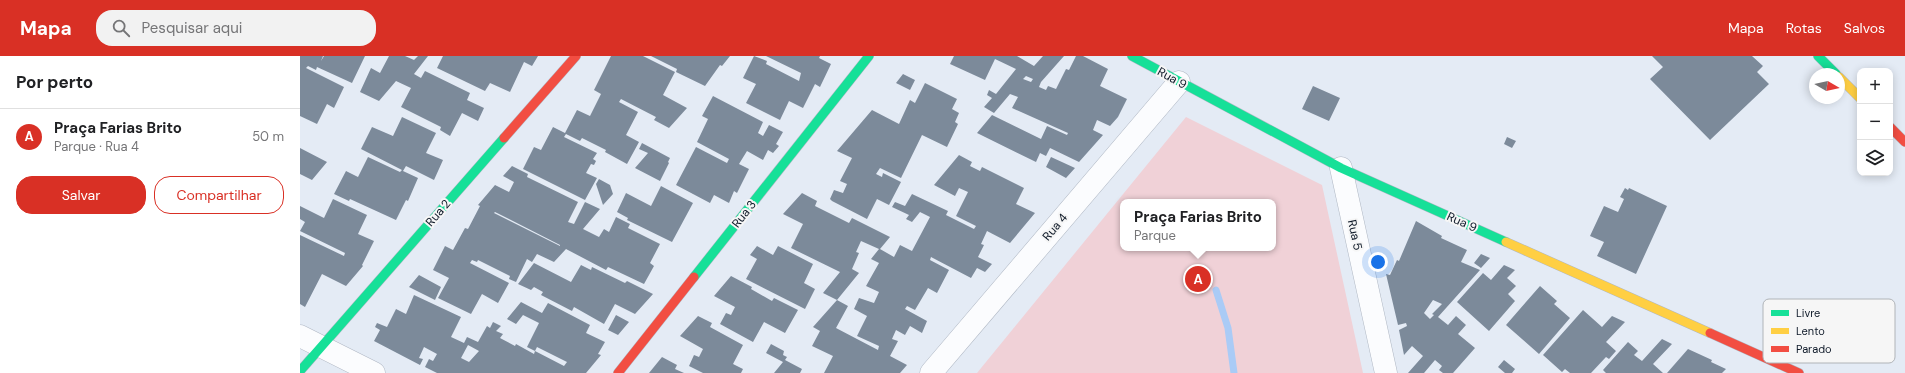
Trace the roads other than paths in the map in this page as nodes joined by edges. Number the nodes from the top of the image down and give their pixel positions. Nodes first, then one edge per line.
1 (576, 56) edge
2 (869, 56) edge
3 (1132, 56) edge
4 (1818, 56) edge
5 (1830, 68) edge
6 (1179, 82) junction
7 (1845, 83) edge
8 (1857, 95) edge
9 (1893, 130) edge
10 (1905, 142) edge
11 (1341, 168) junction
12 (300, 336) edge
13 (321, 346) junction
14 (1763, 359) edge
15 (1772, 363) edge
16 (300, 371) edge
17 (1790, 371) edge
18 (374, 373) edge
19 (618, 373) edge
20 (931, 373) edge
21 (1386, 373) edge

1 - 13 street, Rua 2
2 - 19 street, Rua 3
3 - 6 street, Rua 9
4 - 5 street
6 - 11 street, Rua 9
6 - 20 street, Rua 4
7 - 8 street
9 - 10 street
11 - 14 street, Rua 9
11 - 21 street, Rua 5
12 - 13 street
13 - 16 street, Rua 2
13 - 18 street
15 - 17 street, Rua 9

